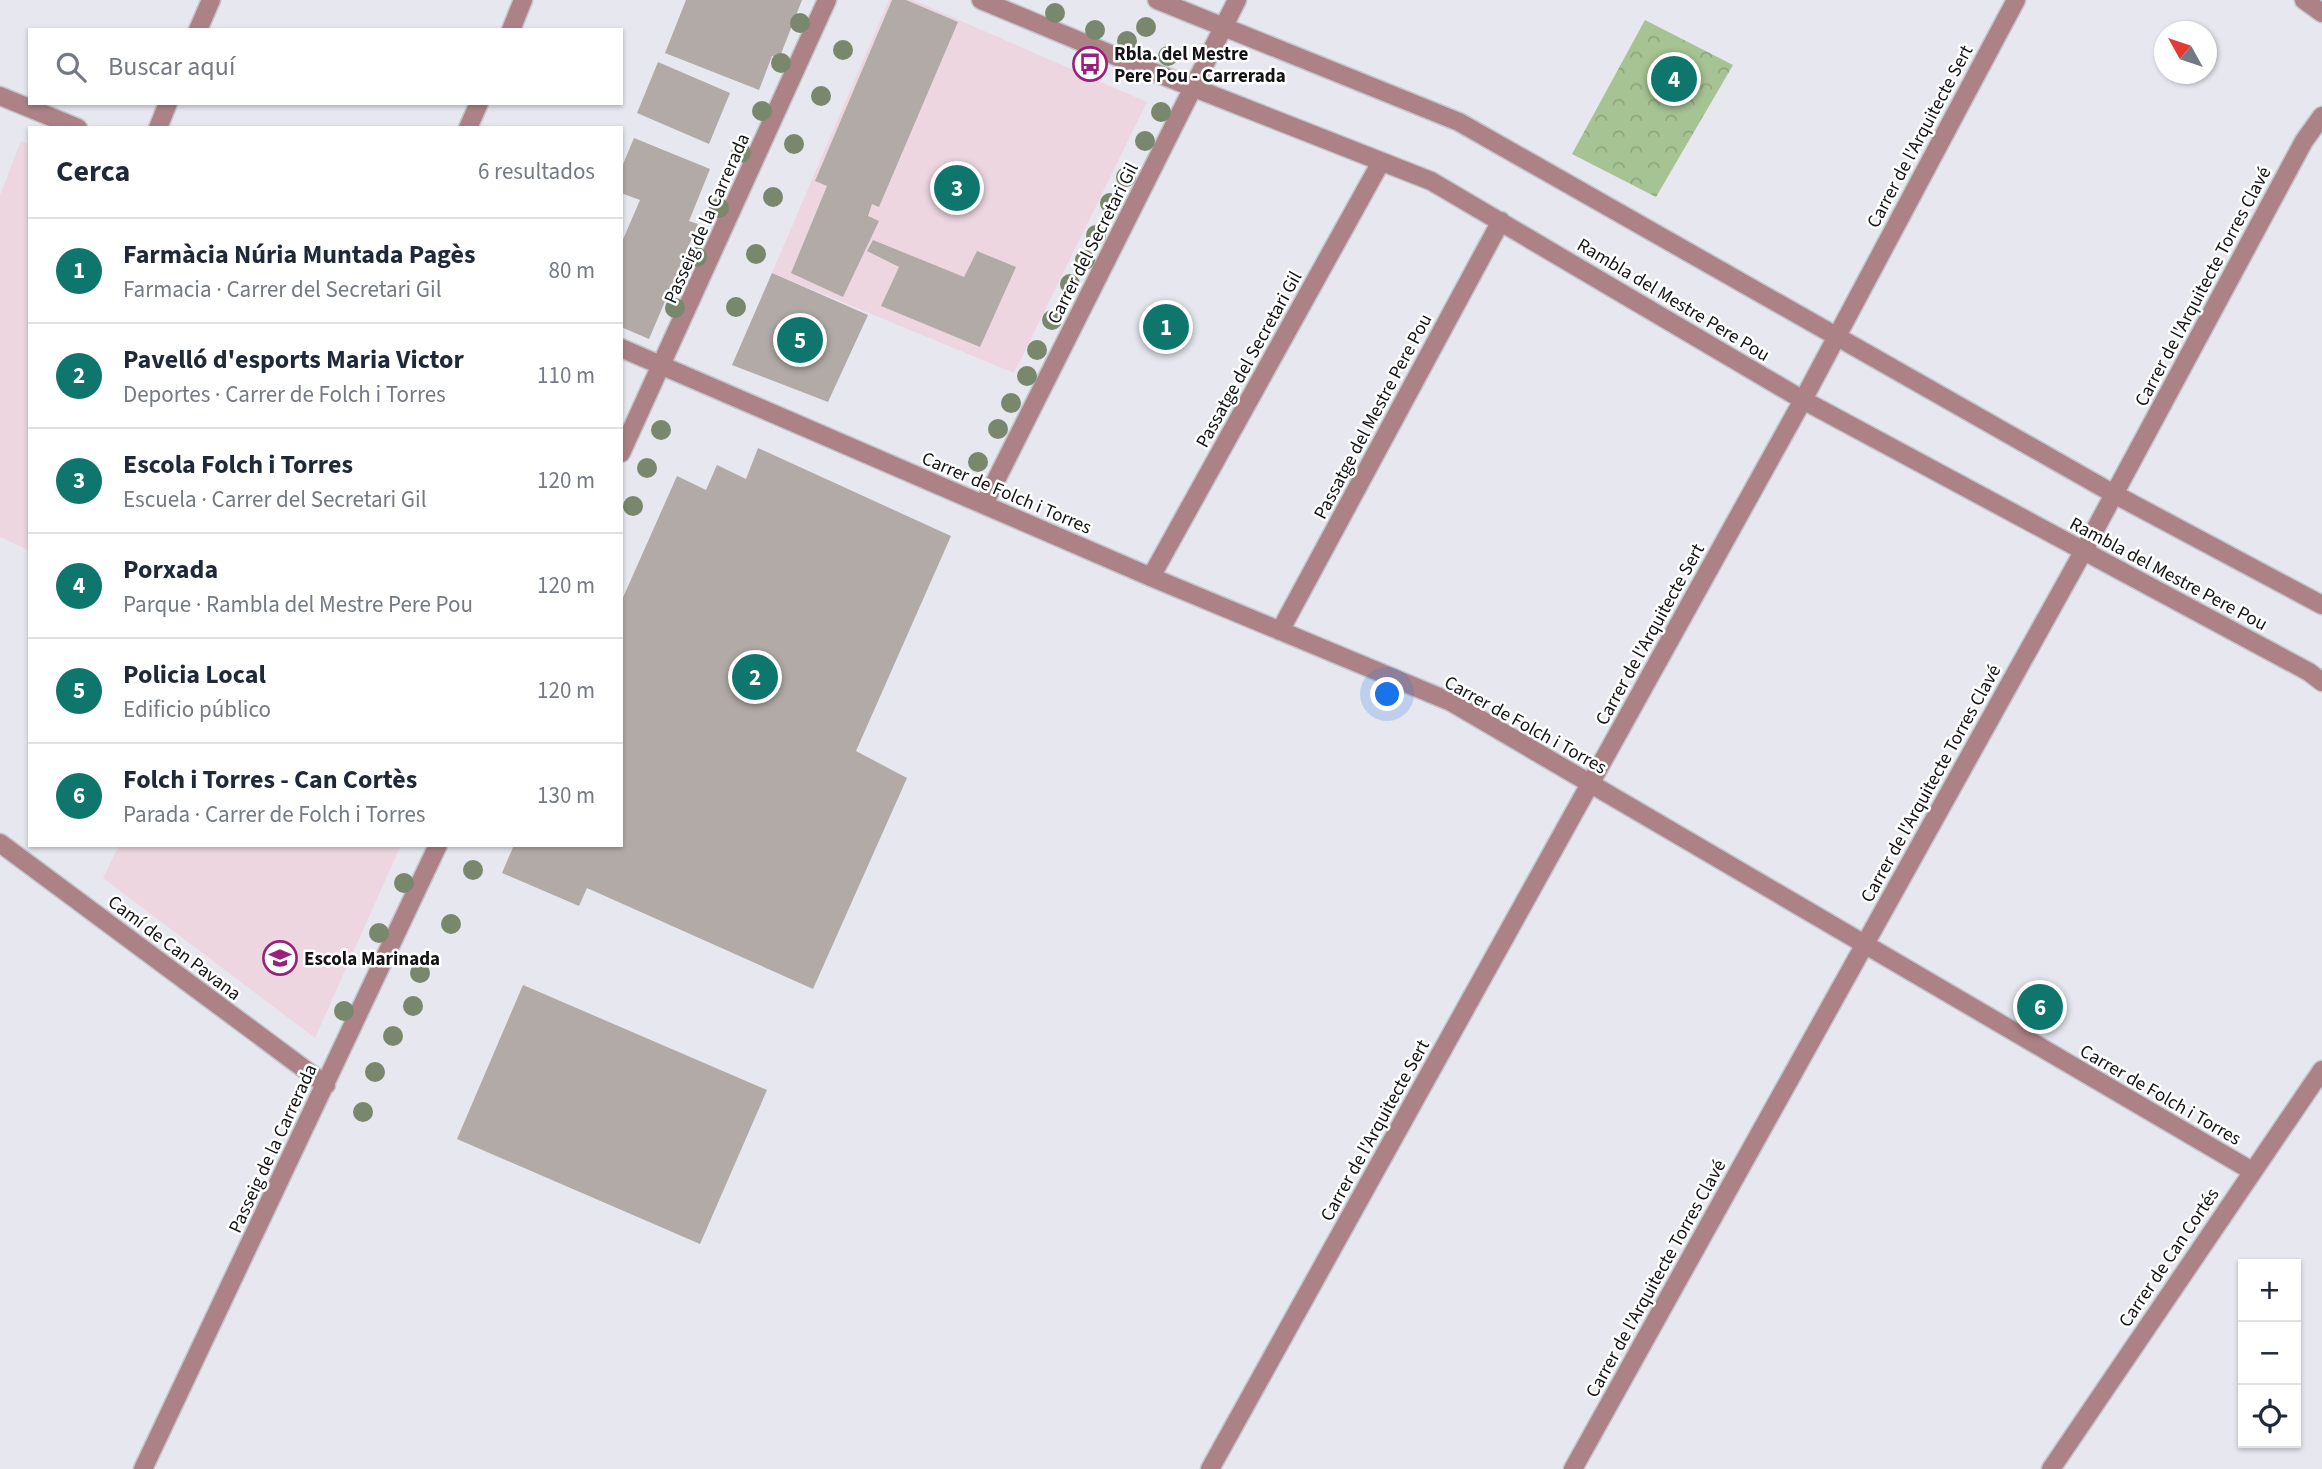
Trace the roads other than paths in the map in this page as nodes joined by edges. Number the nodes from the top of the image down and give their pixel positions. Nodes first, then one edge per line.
1 (211, 0) edge
2 (523, 0) edge
3 (827, 0) edge
4 (981, 0) edge
5 (1157, 0) edge
6 (1237, 0) edge
7 (2016, 0) edge
8 (2304, 0) edge
9 (2322, 13) edge
10 (199, 28) edge
11 (511, 28) edge
12 (1223, 28) junction
13 (1194, 87) junction
14 (0, 96) edge
15 (167, 105) edge
16 (478, 105) edge
17 (2322, 116) edge
18 (73, 126) edge
19 (159, 126) edge
20 (469, 126) edge
21 (1381, 162) junction
22 (1501, 221) junction
23 (1836, 336) junction
24 (623, 349) edge
25 (662, 366) junction
26 (1803, 400) junction
27 (623, 449) edge
28 (2114, 494) junction
29 (984, 504) junction
30 (2083, 552) junction
31 (1151, 577) junction
32 (2322, 605) edge
33 (1280, 631) junction
34 (2322, 682) edge
35 (1591, 784) junction
36 (0, 843) edge
37 (438, 847) edge
38 (1865, 944) junction
39 (2322, 1070) edge
40 (326, 1085) junction
41 (2252, 1171) junction
42 (143, 1469) edge
43 (1210, 1469) edge
44 (1573, 1469) edge
45 (2051, 1469) edge

1 - 10 street
2 - 11 street
3 - 25 street, Passeig de la Carrerada
4 - 13 street, Rambla del Mestre Pere Pou
5 - 12 street
6 - 12 street, Carrer del Secretari Gil
7 - 23 street, Carrer de l'Arquitecte Sert
8 - 9 street
12 - 13 street, Carrer del Secretari Gil
12 - 23 street
13 - 21 street, Rambla del Mestre Pere Pou
13 - 29 street, Carrer del Secretari Gil
14 - 18 street
15 - 19 street
16 - 20 street
17 - 28 street, Carrer de l'Arquitecte Torres Clavé
21 - 22 street, Rambla del Mestre Pere Pou
21 - 31 street, Passatge del Secretari Gil
22 - 26 street, Rambla del Mestre Pere Pou
22 - 33 street, Passatge del Mestre Pere Pou
23 - 26 street, Carrer de l'Arquitecte Sert
23 - 28 street
24 - 25 street, Carrer de Folch i Torres
25 - 27 street, Passeig de la Carrerada
25 - 29 street, Carrer de Folch i Torres
26 - 30 street, Rambla del Mestre Pere Pou
26 - 35 street, Carrer de l'Arquitecte Sert
28 - 30 street, Carrer de l'Arquitecte Torres Clavé
28 - 32 street
29 - 31 street, Carrer de Folch i Torres
30 - 34 street, Rambla del Mestre Pere Pou
30 - 38 street, Carrer de l'Arquitecte Torres Clavé
31 - 33 street, Carrer de Folch i Torres
33 - 35 street, Carrer de Folch i Torres
35 - 38 street, Carrer de Folch i Torres
35 - 43 street, Carrer de l'Arquitecte Sert
36 - 40 street, Camí de Can Pavana
37 - 40 street, Passeig de la Carrerada
38 - 41 street, Carrer de Folch i Torres
38 - 44 street, Carrer de l'Arquitecte Torres Clavé
39 - 41 street, Carrer de Can Cortés
40 - 42 street, Passeig de la Carrerada
41 - 45 street, Carrer de Can Cortés

